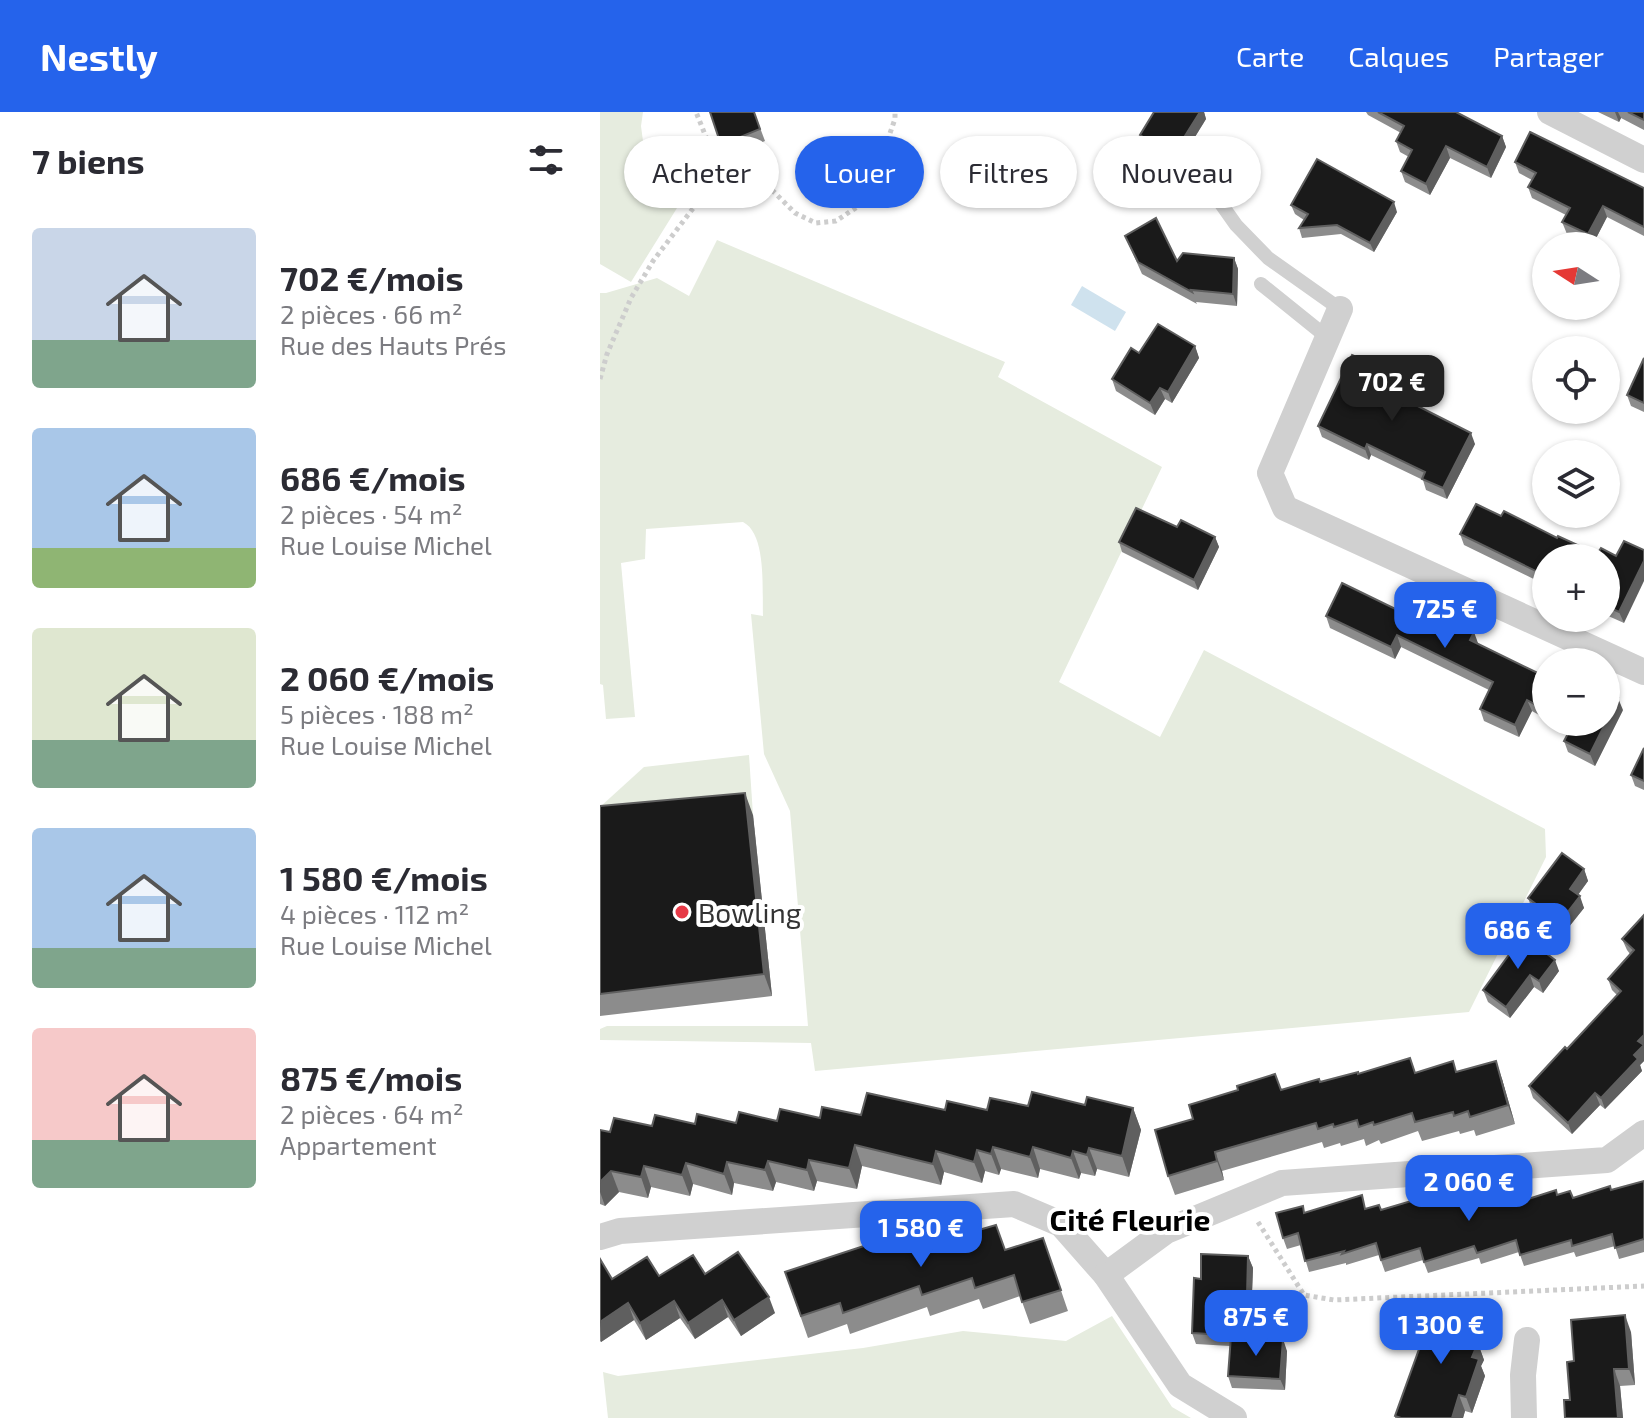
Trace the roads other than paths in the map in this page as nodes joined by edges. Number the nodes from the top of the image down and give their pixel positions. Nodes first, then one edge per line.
1 (1550, 112) edge
2 (1644, 160) edge
3 (1224, 208) edge
4 (1261, 284) dead end
5 (1340, 309) joint
6 (1328, 338) junction
7 (1644, 672) edge
8 (1644, 1133) edge
9 (600, 1237) edge
10 (1106, 1275) junction
11 (1527, 1340) dead end
12 (1234, 1418) edge
13 (1524, 1418) edge

1 - 2 street
3 - 5 lane
4 - 6 lane
5 - 6 street
6 - 7 street
8 - 10 street
9 - 10 street
10 - 12 street
11 - 13 street

